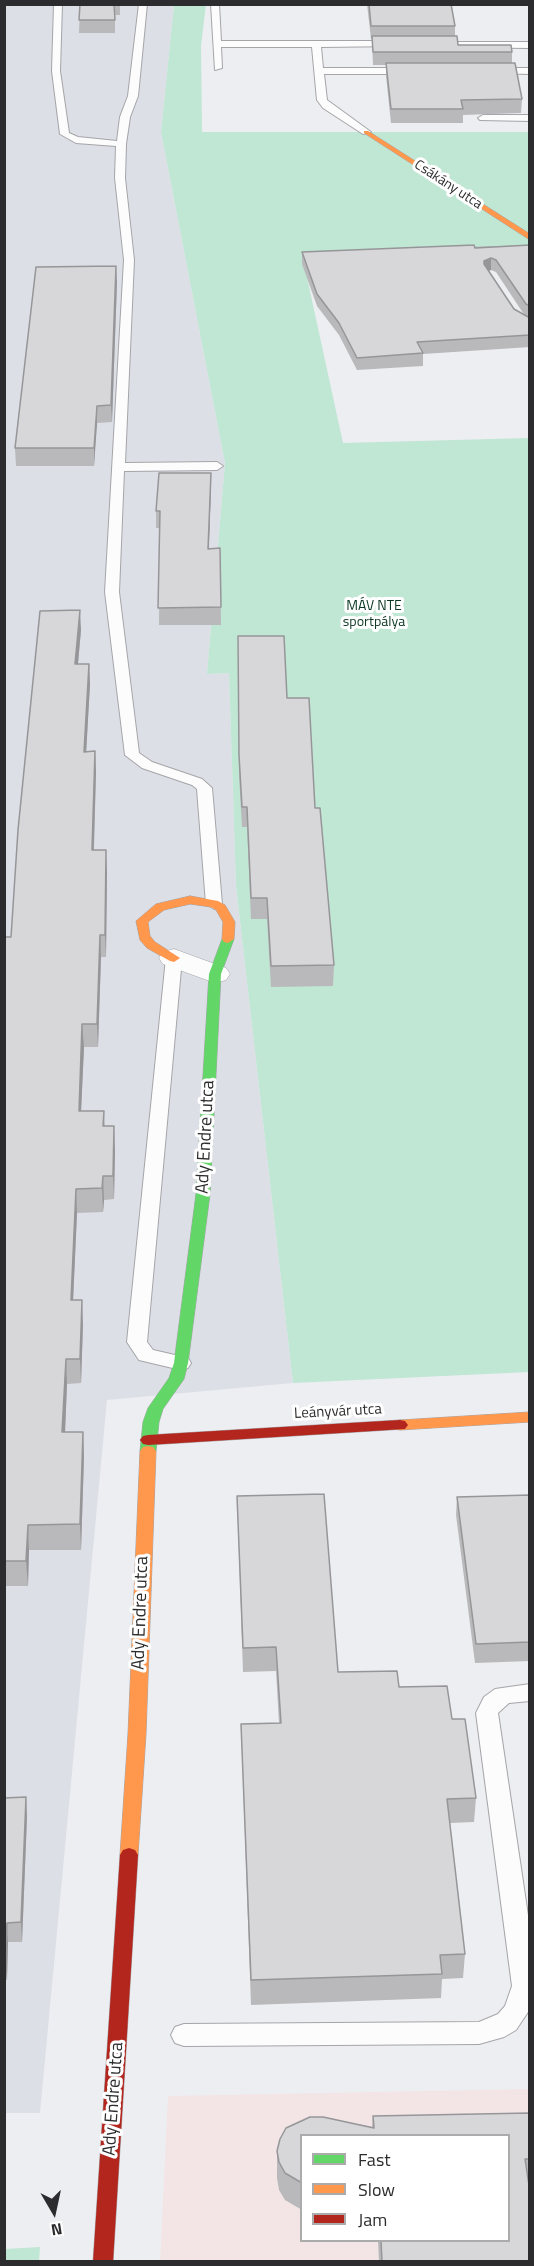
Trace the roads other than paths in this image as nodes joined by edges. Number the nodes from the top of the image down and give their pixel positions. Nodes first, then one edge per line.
1 (58, 4) edge
2 (143, 4) edge
3 (215, 4) edge
4 (218, 44) junction
5 (316, 44) junction
6 (411, 44) edge
7 (423, 44) edge
8 (530, 45) edge
9 (218, 68) dead end
10 (318, 71) junction
11 (423, 71) edge
12 (482, 71) edge
13 (530, 71) edge
14 (483, 118) edge
15 (530, 118) edge
16 (366, 132) joint
17 (121, 144) junction
18 (530, 238) edge
19 (217, 466) dead end
20 (120, 467) junction
21 (214, 903) junction
22 (174, 958) junction
23 (215, 974) junction
24 (181, 1363) junction
25 (530, 1417) edge
26 (148, 1440) junction
27 (530, 1692) edge
28 (184, 2035) dead end
29 (104, 2262) edge

1 - 17 lane
2 - 17 lane
3 - 4 lane
4 - 5 lane
4 - 9 lane
5 - 6 lane
5 - 10 lane
7 - 8 lane
10 - 11 lane
10 - 16 lane
12 - 13 lane
14 - 15 lane
16 - 18 street, Csákány utca
17 - 20 lane
19 - 20 lane
20 - 21 lane
21 - 22 street
21 - 23 street, Ady Endre utca
22 - 23 street
22 - 24 lane
23 - 24 street, Ady Endre utca
24 - 26 street, Ady Endre utca
25 - 26 street, Leányvár utca
26 - 29 street, Ady Endre utca
27 - 28 lane

